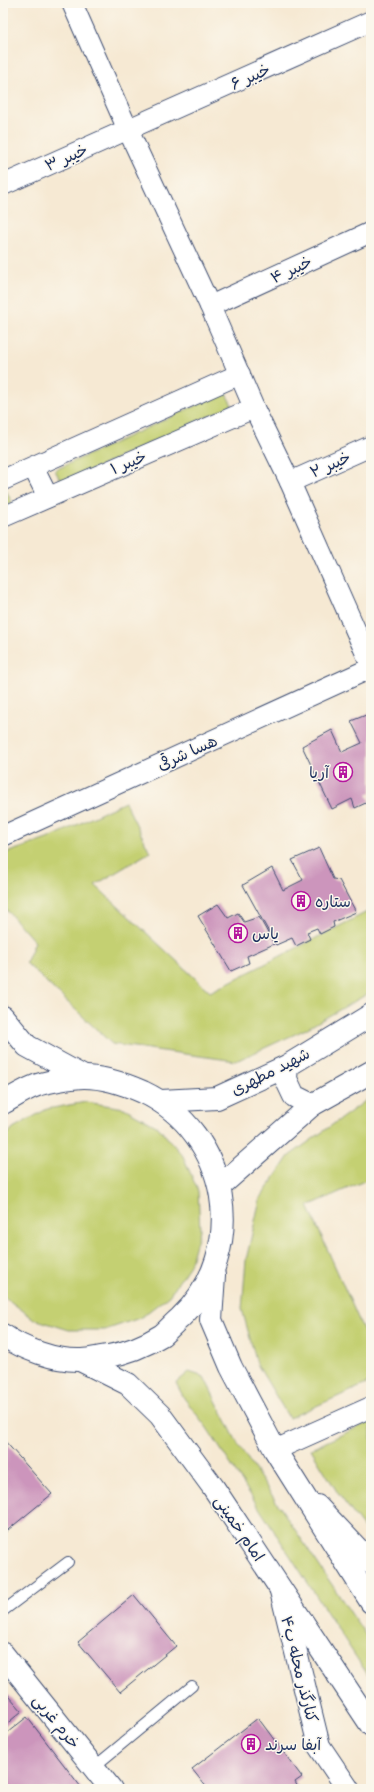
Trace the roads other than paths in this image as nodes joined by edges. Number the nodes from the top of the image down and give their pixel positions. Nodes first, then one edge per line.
1 (72, 3) edge
2 (371, 21) edge
3 (128, 130) junction
4 (3, 185) edge
5 (371, 232) edge
6 (210, 306) junction
7 (240, 374) junction
8 (254, 408) junction
9 (371, 446) edge
10 (32, 467) junction
11 (3, 480) edge
12 (290, 482) junction
13 (48, 497) junction
14 (3, 517) edge
15 (371, 667) edge
16 (3, 836) edge
17 (371, 1015) edge
18 (3, 1017) edge
19 (287, 1066) junction
20 (371, 1072) edge
21 (84, 1077) junction
22 (161, 1100) junction
23 (3, 1103) edge
24 (312, 1105) junction
25 (220, 1186) junction
26 (215, 1265) junction
27 (7, 1340) edge
28 (80, 1360) junction
29 (371, 1407) edge
30 (275, 1450) junction
31 (299, 1488) junction
32 (68, 1562) dead end
33 (371, 1563) edge
34 (280, 1588) junction
35 (371, 1602) edge
36 (3, 1611) edge
37 (3, 1654) edge
38 (192, 1686) dead end
39 (371, 1725) edge
40 (102, 1782) edge
41 (348, 1789) edge

1 - 3 street
2 - 3 street, خیبر ۶
3 - 4 street, خیبر ۳
3 - 6 street
5 - 6 street, خیبر ۴
6 - 7 street
7 - 8 street
7 - 10 street
8 - 12 street
8 - 13 street, خیبر ۱
9 - 12 street, خیبر ۲
10 - 11 street
10 - 13 street
12 - 15 street
13 - 14 street, خیبر ۱
15 - 16 street, هسا شرقی
17 - 19 main road, شهید مطهری
18 - 21 main road
19 - 22 main road, شهید مطهری
19 - 24 main road
20 - 24 main road
21 - 22 main road
21 - 23 main road
22 - 25 main road
24 - 25 main road
25 - 26 main road
26 - 28 main road
26 - 30 main road
27 - 28 main road
28 - 34 main road, امام خمینی
29 - 30 street
30 - 31 main road
31 - 33 main road
31 - 35 main road
32 - 36 lane
34 - 39 main road, امام خمینی
34 - 41 main road, کنارگذر محله ب۴
37 - 40 main road, خرم غربی
38 - 40 lane

